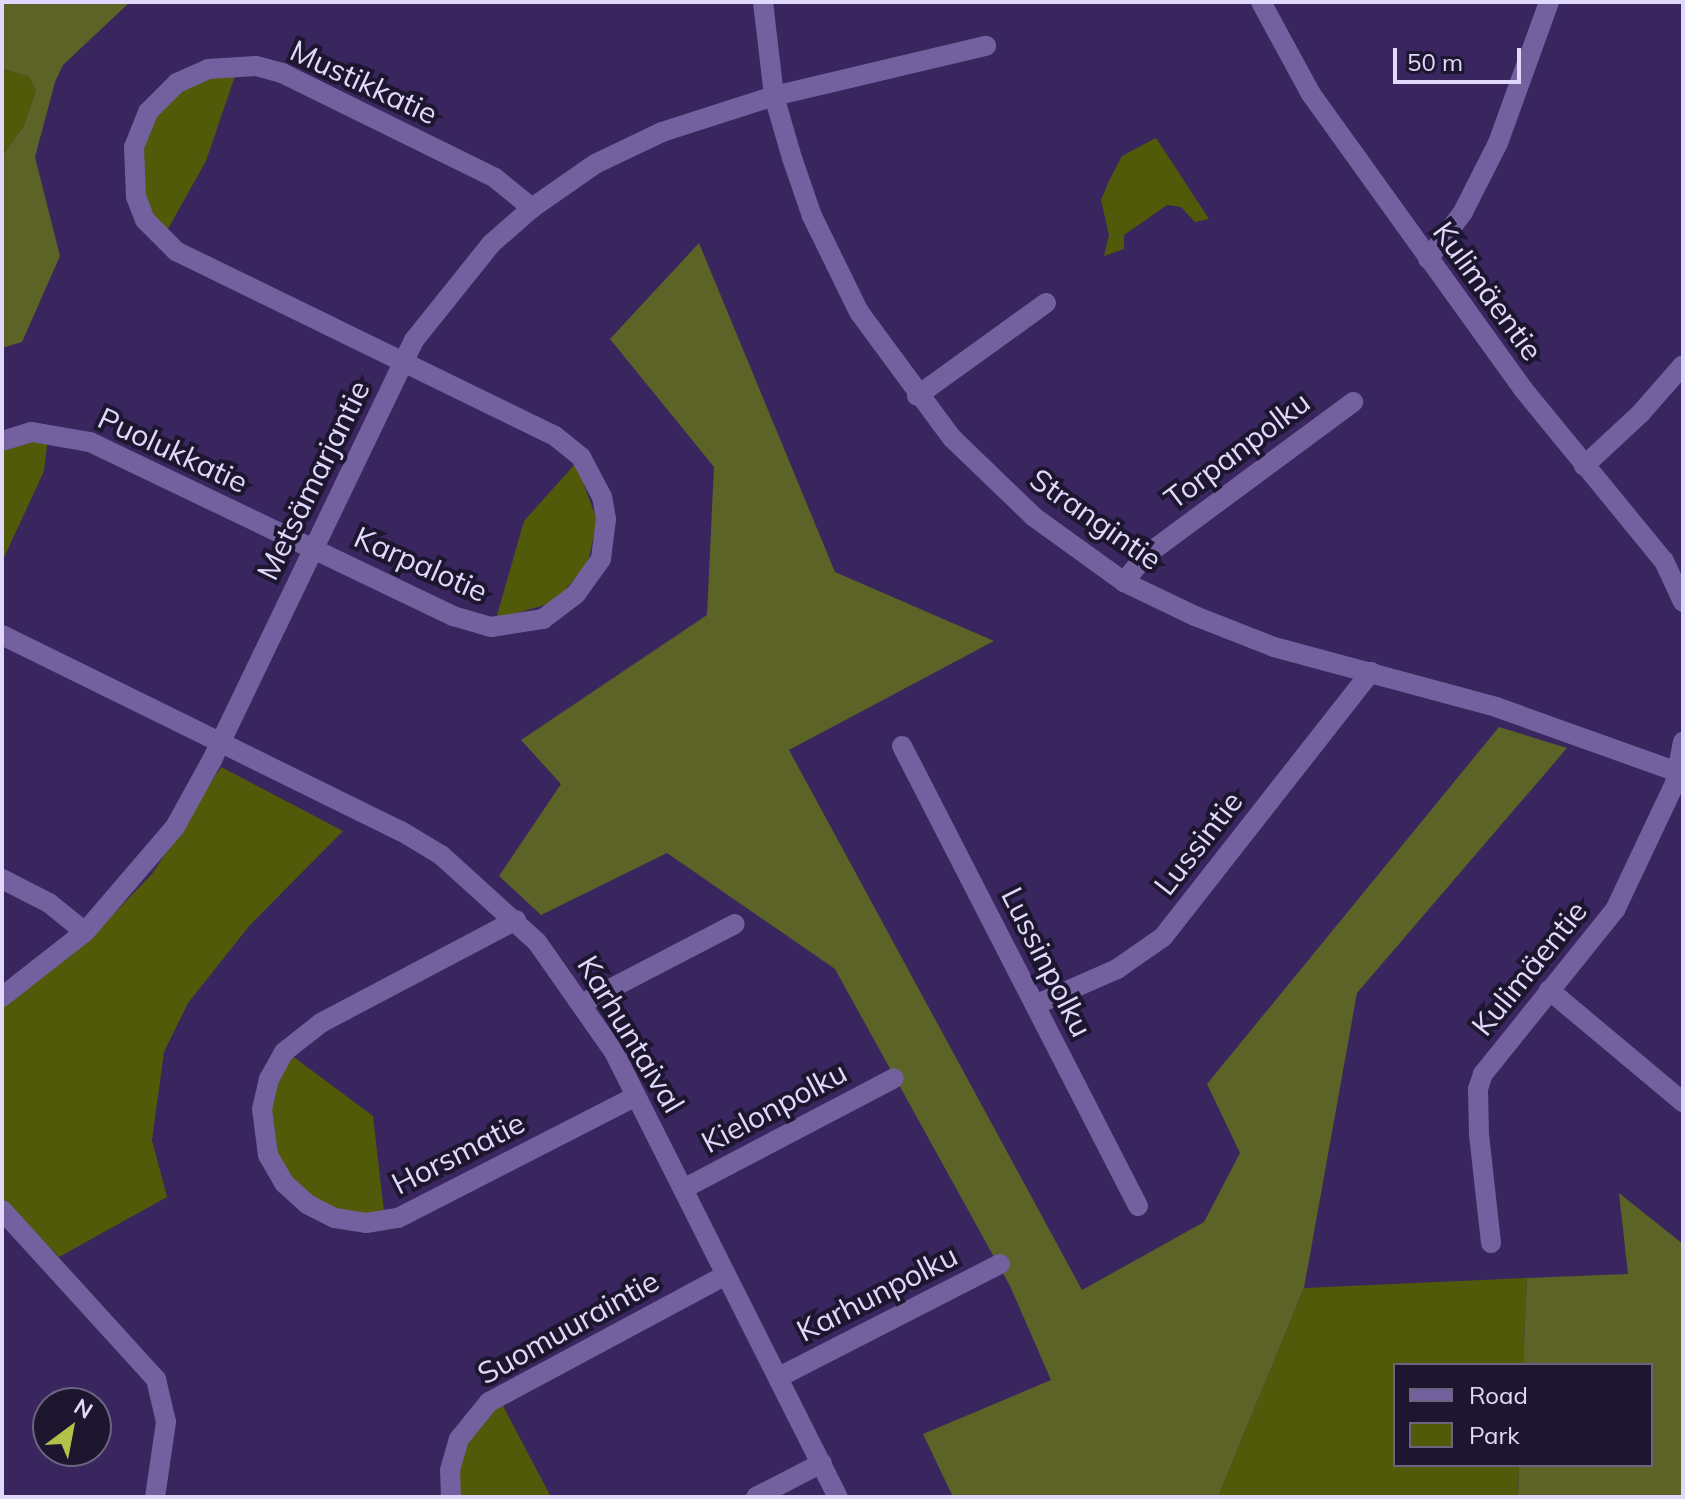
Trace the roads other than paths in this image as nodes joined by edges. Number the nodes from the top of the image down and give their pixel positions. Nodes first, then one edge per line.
1 (763, 2) edge
2 (1261, 2) edge
3 (1549, 2) edge
4 (986, 46) dead end
5 (774, 96) junction
6 (532, 208) junction
7 (1428, 259) junction
8 (1046, 303) dead end
9 (402, 365) junction
10 (1683, 365) edge
11 (917, 396) junction
12 (1353, 402) dead end
13 (2, 441) edge
14 (1584, 466) junction
15 (314, 549) junction
16 (1124, 582) junction
17 (1683, 602) edge
18 (2, 635) edge
19 (1371, 672) junction
20 (221, 742) junction
21 (1683, 742) edge
22 (902, 746) dead end
23 (1681, 773) edge
24 (2, 879) edge
25 (516, 920) junction
26 (735, 924) dead end
27 (85, 932) junction
28 (1549, 990) junction
29 (2, 997) edge
30 (583, 1003) junction
31 (1035, 1005) junction
32 (894, 1078) dead end
33 (636, 1096) junction
34 (1683, 1102) edge
35 (683, 1189) junction
36 (1138, 1206) dead end
37 (2, 1210) edge
38 (1491, 1243) dead end
39 (1000, 1264) dead end
40 (726, 1275) junction
41 (781, 1376) junction
42 (822, 1463) junction
43 (155, 1497) edge
44 (451, 1497) edge
45 (756, 1497) edge
46 (838, 1497) edge

1 - 5 street, Strangintie
2 - 7 street, Kulimäentie
3 - 7 street
4 - 5 street, Metsämarjantie
5 - 6 street, Metsämarjantie
5 - 11 street, Strangintie
6 - 9 street, Metsämarjantie
6 - 9 street, Mustikkatie
7 - 14 street, Kulimäentie
8 - 11 street
9 - 15 street, Metsämarjantie
9 - 15 street, Karpalotie
10 - 14 street
11 - 16 street, Strangintie
12 - 16 street, Torpanpolku
13 - 15 street, Puolukkatie
14 - 17 street, Kulimäentie
15 - 20 street, Metsämarjantie
16 - 19 street, Strangintie
18 - 20 street
19 - 23 street, Strangintie
19 - 31 street, Lussintie
20 - 25 street, Karhuntaival
20 - 27 street, Metsämarjantie
21 - 23 street, Kulimäentie
22 - 31 street, Lussinpolku
23 - 28 street, Kulimäentie
24 - 27 street
25 - 30 street, Karhuntaival
25 - 33 street, Horsmatie
26 - 30 street
27 - 29 street, Metsämarjantie
28 - 34 street
28 - 38 street, Kulimäentie
30 - 33 street, Karhuntaival
31 - 36 street, Lussinpolku
32 - 35 street, Kielonpolku
33 - 35 street, Karhuntaival
35 - 40 street, Karhuntaival
37 - 43 street
39 - 41 street, Karhunpolku
40 - 41 street, Karhuntaival
40 - 44 street, Suomuuraintie
41 - 42 street, Karhuntaival
42 - 45 street
42 - 46 street, Karhuntaival

